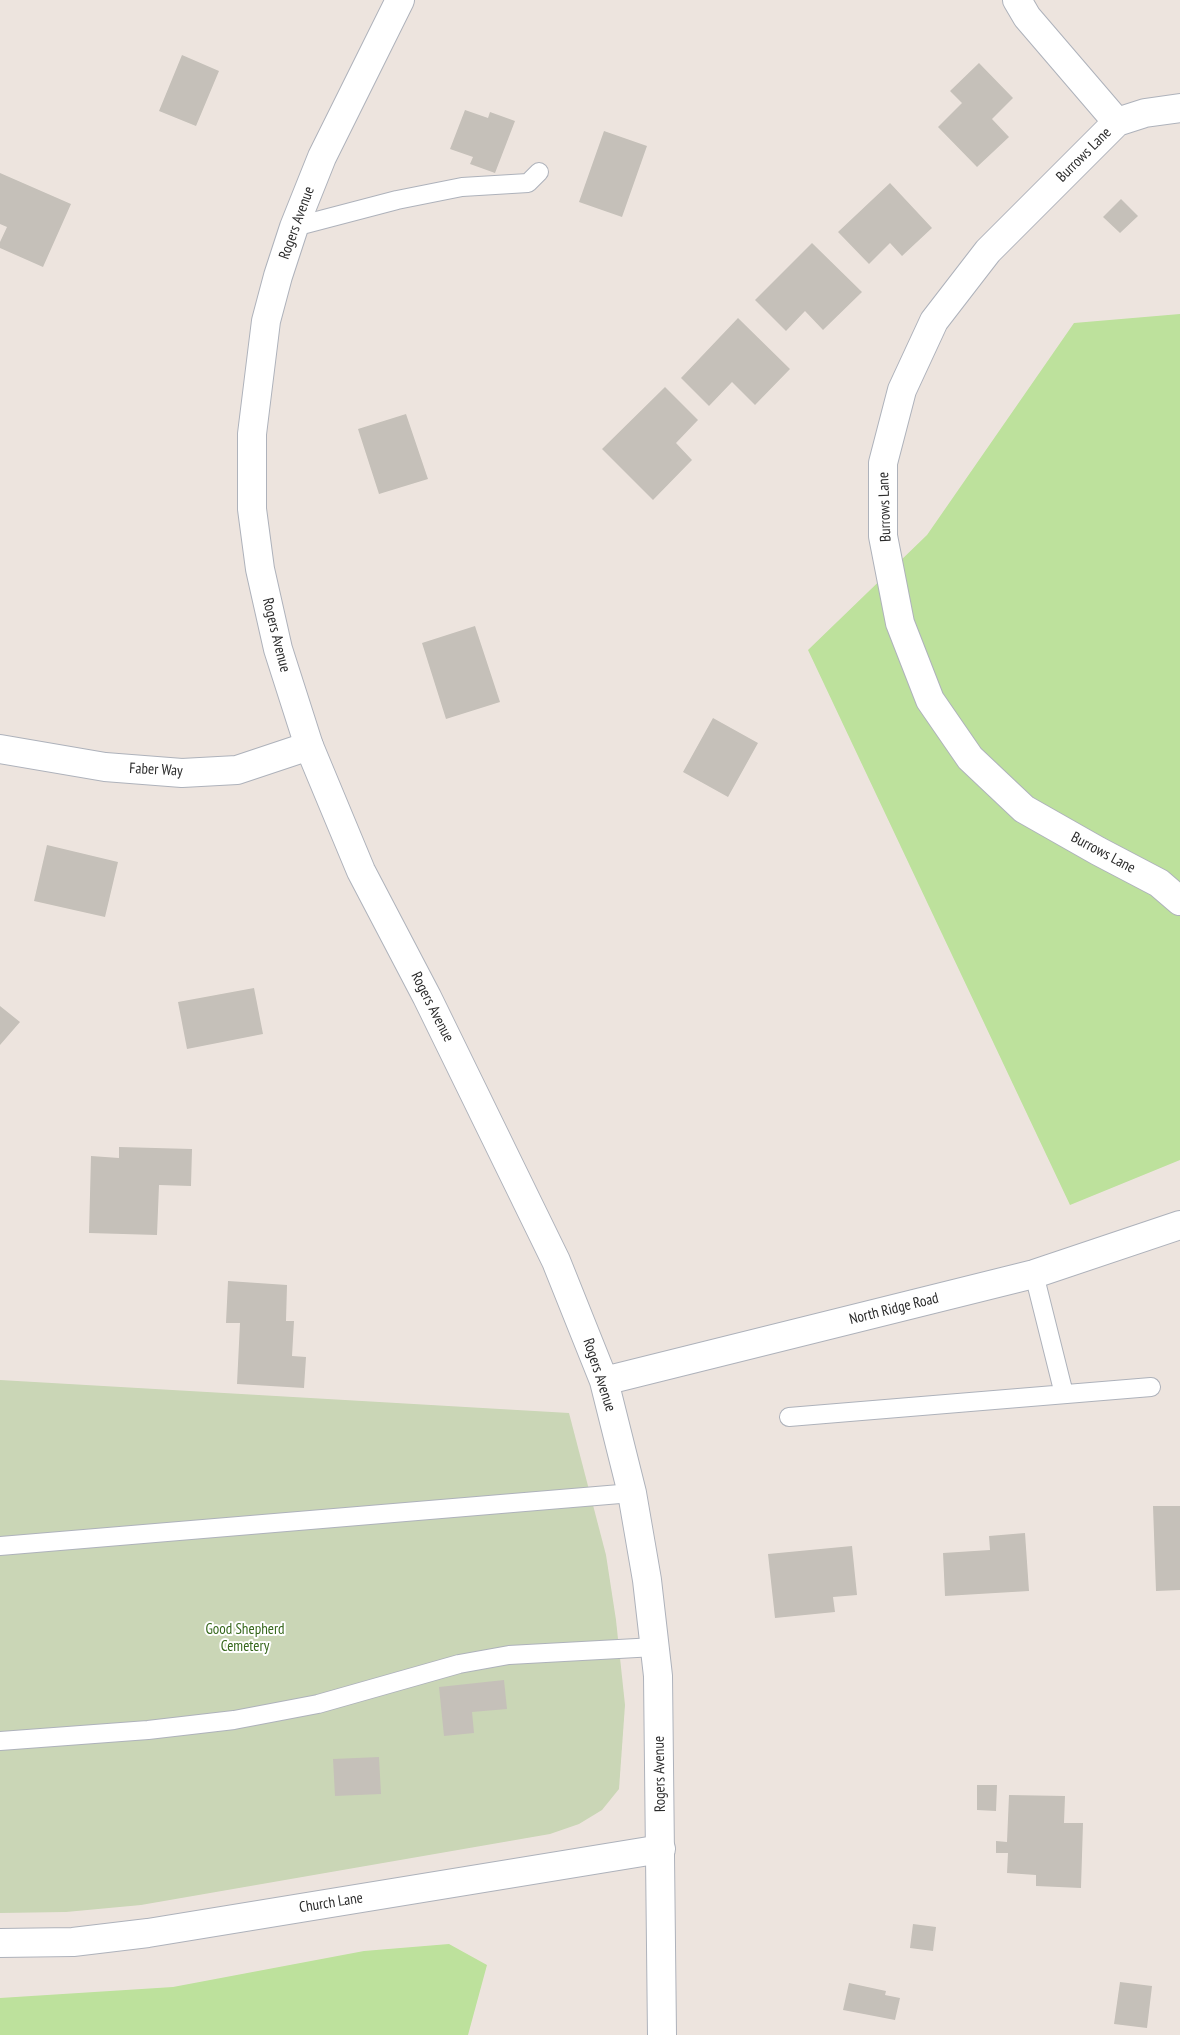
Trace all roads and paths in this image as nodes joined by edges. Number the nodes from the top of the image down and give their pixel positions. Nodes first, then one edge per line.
1 (400, 0) edge
2 (1017, 0) edge
3 (1180, 108) edge
4 (1117, 122) junction
5 (539, 172) dead end
6 (294, 227) junction
7 (309, 746) junction
8 (0, 749) edge
9 (1180, 901) edge
10 (1180, 1225) edge
11 (1034, 1274) junction
12 (604, 1381) junction
13 (1151, 1387) dead end
14 (1064, 1394) junction
15 (789, 1417) dead end
16 (632, 1493) junction
17 (0, 1546) edge
18 (655, 1647) junction
19 (0, 1741) edge
20 (660, 1849) junction
21 (0, 1943) edge
22 (662, 2035) edge

1 - 6 street, Rogers Avenue
2 - 4 street, Burrows Lane
3 - 4 street, Burrows Lane
4 - 9 street, Burrows Lane
5 - 6 lane
6 - 7 street, Rogers Avenue
7 - 8 street, Faber Way
7 - 12 street, Rogers Avenue
10 - 11 street, North Ridge Road
11 - 12 street, North Ridge Road
11 - 14 lane
12 - 16 street, Rogers Avenue
13 - 14 lane
14 - 15 lane
16 - 17 lane
16 - 18 street, Rogers Avenue
18 - 19 lane
18 - 20 street, Rogers Avenue
20 - 21 street, Church Lane
20 - 22 street, Rogers Avenue

